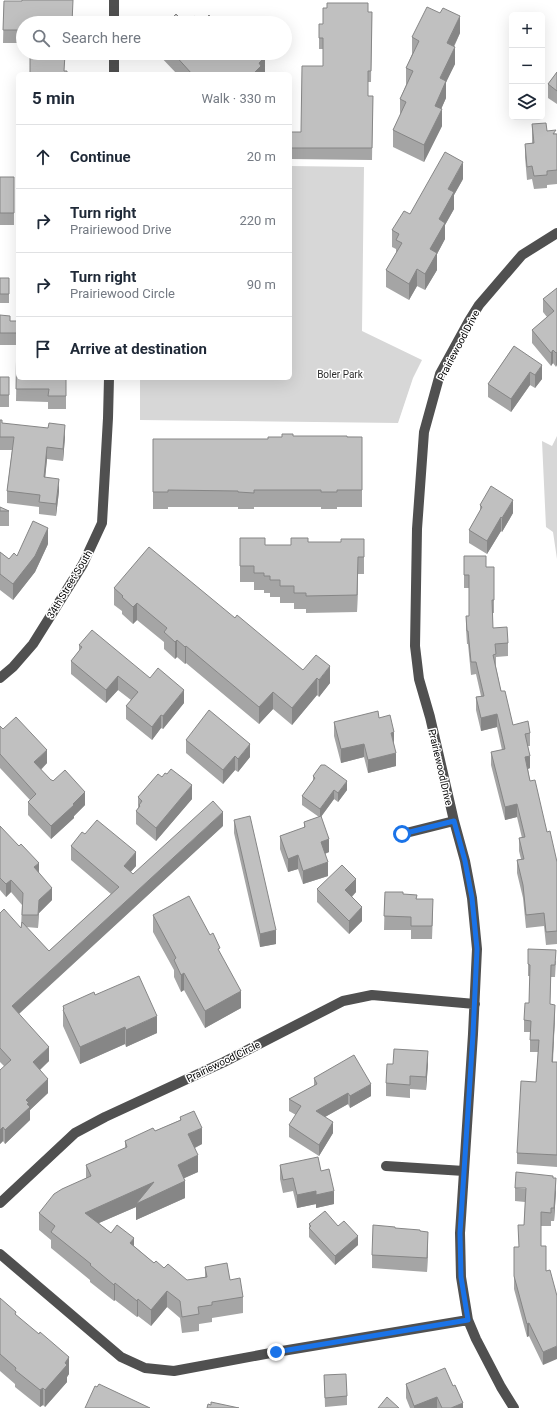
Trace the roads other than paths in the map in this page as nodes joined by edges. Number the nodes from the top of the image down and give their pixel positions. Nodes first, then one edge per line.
1 (114, 0) edge
2 (114, 16) edge
3 (114, 60) edge
4 (114, 72) edge
5 (557, 233) edge
6 (109, 380) edge
7 (0, 678) edge
8 (454, 821) junction
9 (402, 834) dead end
10 (475, 1004) junction
11 (386, 1166) dead end
12 (464, 1171) junction
13 (0, 1203) edge
14 (0, 1254) edge
15 (468, 1320) junction
16 (514, 1408) edge

1 - 2 street
3 - 4 street
5 - 8 street, Prairiewood Drive
6 - 7 street, 34th Street South
8 - 9 street
8 - 10 street, Prairiewood Drive
10 - 12 street, Prairiewood Drive
10 - 13 street, Prairiewood Circle
11 - 12 street
12 - 15 street, Prairiewood Drive
14 - 15 street
15 - 16 street, Prairiewood Drive

